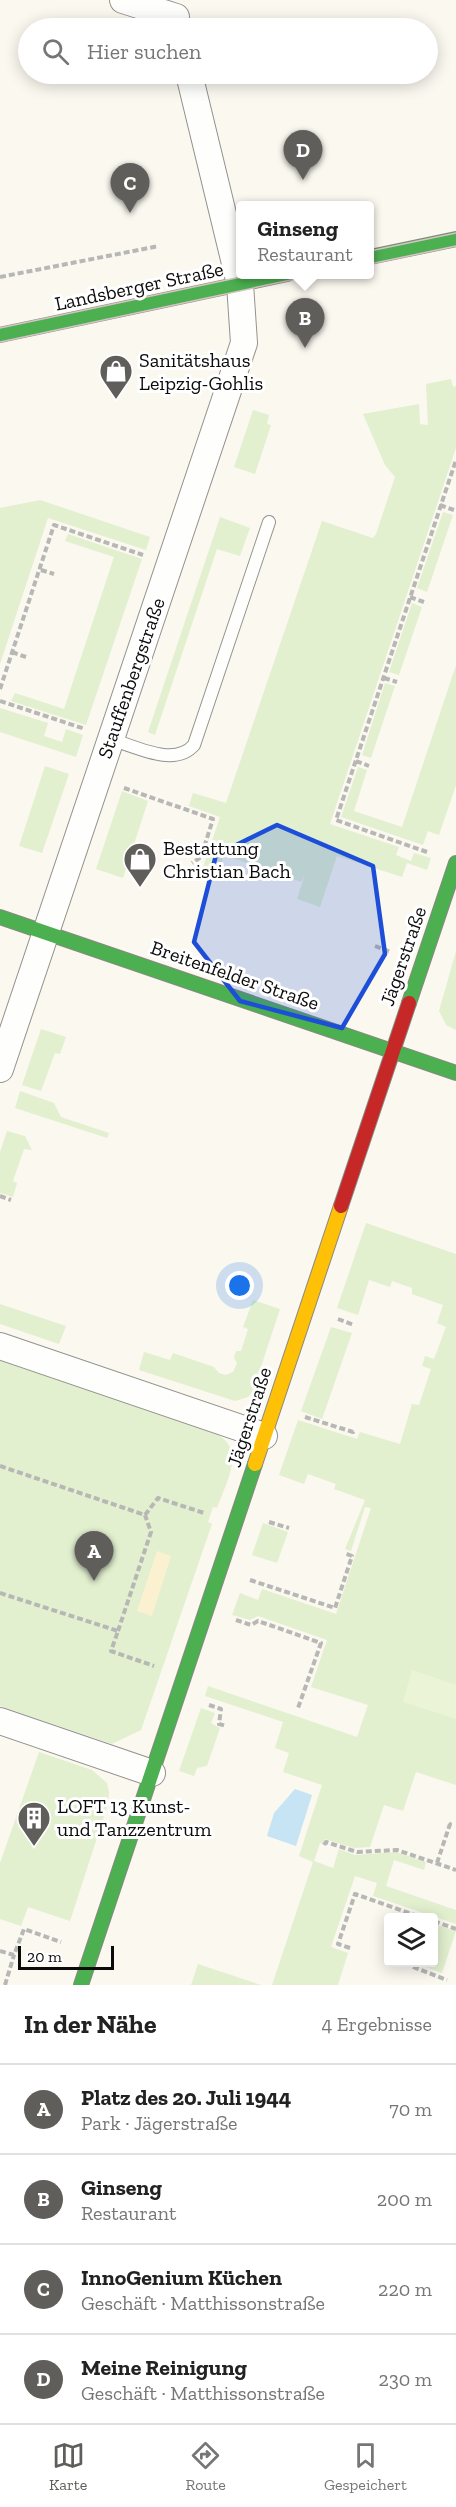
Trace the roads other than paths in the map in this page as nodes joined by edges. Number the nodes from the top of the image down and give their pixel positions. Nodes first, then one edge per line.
1 (123, 0) edge
2 (179, 15) edge
3 (191, 84) edge
4 (456, 239) edge
5 (374, 256) edge
6 (236, 268) edge
7 (239, 279) edge
8 (264, 279) edge
9 (240, 284) junction
10 (0, 335) edge
11 (269, 522) dead end
12 (99, 735) junction
13 (456, 863) edge
14 (0, 917) edge
15 (46, 931) junction
16 (392, 1050) junction
17 (0, 1069) edge
18 (456, 1073) edge
19 (0, 1346) edge
20 (264, 1436) junction
21 (0, 1721) edge
22 (152, 1773) junction
23 (81, 1985) edge

1 - 2 street
3 - 6 street, Stauffenbergstraße
4 - 5 street
7 - 9 street, Stauffenbergstraße
8 - 9 street, Landsberger Straße
9 - 10 street, Landsberger Straße
9 - 12 street, Stauffenbergstraße
11 - 12 lane
12 - 15 street, Stauffenbergstraße
13 - 16 street, Jägerstraße
14 - 15 street, Breitenfelder Straße
15 - 16 street, Breitenfelder Straße
15 - 17 street, Stauffenbergstraße
16 - 18 street, Breitenfelder Straße
16 - 20 street, Jägerstraße
19 - 20 street
20 - 22 street, Jägerstraße
21 - 22 street
22 - 23 street, Jägerstraße

